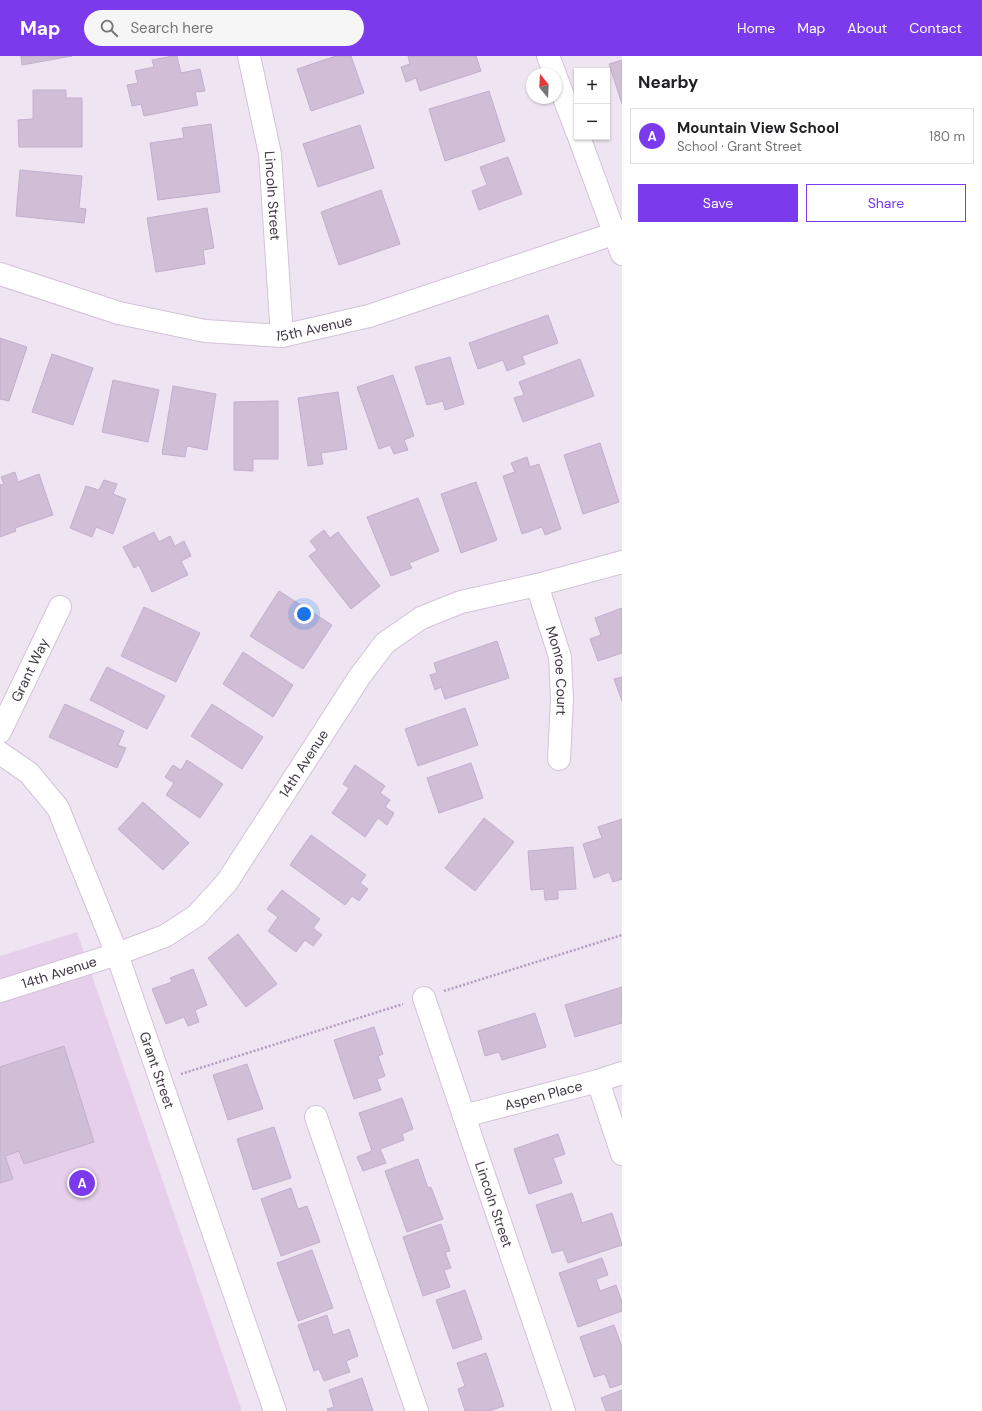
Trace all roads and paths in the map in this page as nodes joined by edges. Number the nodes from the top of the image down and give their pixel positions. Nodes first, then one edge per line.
1 (249, 56) edge
2 (548, 56) edge
3 (553, 68) edge
4 (562, 91) edge
5 (574, 124) edge
6 (580, 140) edge
7 (619, 233) edge
8 (622, 254) edge
9 (0, 274) edge
10 (282, 336) junction
11 (622, 562) edge
12 (537, 585) junction
13 (60, 607) dead end
14 (0, 732) edge
15 (0, 753) edge
16 (559, 759) dead end
17 (622, 935) edge
18 (118, 954) junction
19 (0, 991) edge
20 (424, 998) junction
21 (622, 1073) edge
22 (159, 1078) junction
23 (598, 1081) junction
24 (464, 1116) junction
25 (316, 1117) dead end
26 (622, 1154) edge
27 (275, 1411) edge
28 (417, 1411) edge
29 (564, 1411) edge

1 - 10 street, Lincoln Street
2 - 3 street
4 - 5 street
6 - 7 street
7 - 8 street
7 - 10 street, 15th Avenue
9 - 10 street, 15th Avenue
11 - 12 street, 14th Avenue
12 - 16 street, Monroe Court
12 - 18 street, 14th Avenue
13 - 14 street, Grant Way
15 - 18 street, Grant Street
17 - 20 path
18 - 19 street, 14th Avenue
18 - 22 street, Grant Street
20 - 22 path
20 - 24 street, Lincoln Street
21 - 23 street, Aspen Place
22 - 27 street, Grant Street
23 - 24 street, Aspen Place
23 - 26 street
24 - 29 street, Lincoln Street
25 - 28 street

